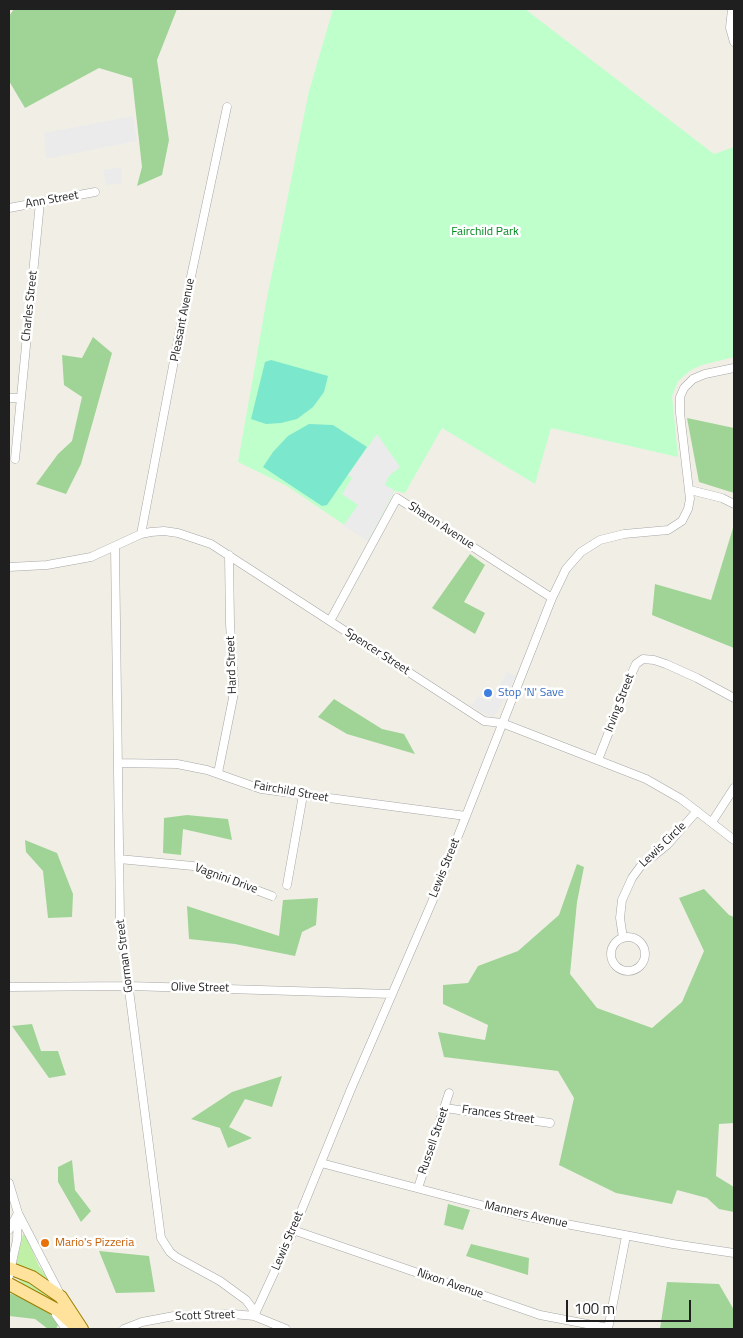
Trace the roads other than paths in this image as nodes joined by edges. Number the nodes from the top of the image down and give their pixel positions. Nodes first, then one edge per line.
1 (732, 9) edge
2 (734, 42) edge
3 (227, 107) dead end
4 (95, 192) dead end
5 (40, 202) junction
6 (9, 208) edge
7 (734, 368) edge
8 (9, 398) edge
9 (20, 398) junction
10 (15, 460) dead end
11 (690, 490) junction
12 (734, 504) edge
13 (142, 534) junction
14 (115, 547) junction
15 (229, 555) junction
16 (9, 567) edge
17 (552, 598) junction
18 (330, 621) junction
19 (734, 698) edge
20 (502, 723) junction
21 (598, 760) junction
22 (118, 763) junction
23 (218, 774) junction
24 (734, 788) edge
25 (303, 795) junction
26 (697, 811) junction
27 (466, 816) junction
28 (712, 822) junction
29 (734, 840) edge
30 (119, 859) junction
31 (287, 885) dead end
32 (272, 896) dead end
33 (623, 938) junction
34 (129, 986) junction
35 (9, 987) edge
36 (392, 994) junction
37 (449, 1093) dead end
38 (445, 1108) junction
39 (550, 1123) dead end
40 (321, 1163) junction
41 (9, 1183) edge
42 (418, 1188) junction
43 (18, 1213) junction
44 (9, 1230) edge
45 (293, 1230) junction
46 (626, 1236) junction
47 (734, 1253) edge
48 (9, 1271) edge
49 (9, 1284) edge
50 (61, 1297) junction
51 (47, 1304) junction
52 (254, 1316) junction
53 (66, 1329) edge
54 (78, 1329) edge
55 (82, 1329) edge
56 (124, 1329) edge
57 (286, 1329) edge
58 (608, 1329) edge

1 - 2 street
3 - 13 street, Pleasant Avenue
4 - 5 street, Ann Street
5 - 6 street, Ann Street
5 - 9 street, Charles Street
7 - 11 street, Lewis Street
8 - 9 street
9 - 10 street, Charles Street
11 - 12 street
11 - 17 street, Lewis Street
13 - 14 street, Spencer Street
13 - 15 street, Spencer Street
14 - 16 street, Spencer Street
14 - 22 street, Gorman Street
15 - 18 street, Spencer Street
15 - 23 street, Hard Street
17 - 18 street, Sharon Avenue
17 - 20 street, Lewis Street
18 - 20 street, Spencer Street
19 - 21 street, Irving Street
20 - 21 street, Spencer Street
20 - 27 street, Lewis Street
21 - 26 street, Spencer Street
22 - 23 street, Fairchild Street
22 - 30 street, Gorman Street
23 - 25 street, Fairchild Street
24 - 28 street
25 - 27 street, Fairchild Street
25 - 31 street
26 - 28 street, Spencer Street
26 - 33 street, Lewis Circle
27 - 36 street, Lewis Street
28 - 29 street, Spencer Street
30 - 32 street, Vagnini Drive
30 - 34 street, Gorman Street
33 - 33 street
34 - 35 street, Olive Street
34 - 36 street, Olive Street
34 - 52 street, Gorman Street
36 - 40 street, Lewis Street
37 - 38 street, Russell Street
38 - 39 street, Frances Street
38 - 42 street, Russell Street
40 - 42 street, Manners Avenue
40 - 45 street, Lewis Street
41 - 43 street
42 - 46 street, Manners Avenue
43 - 44 street
43 - 48 street
43 - 50 street
45 - 52 street, Lewis Street
45 - 58 street, Nixon Avenue
46 - 47 street, Manners Avenue
46 - 58 street
48 - 50 main road
49 - 51 main road
50 - 55 main road
51 - 53 street
51 - 54 main road
52 - 56 street, Scott Street
52 - 57 street, Scott Street

